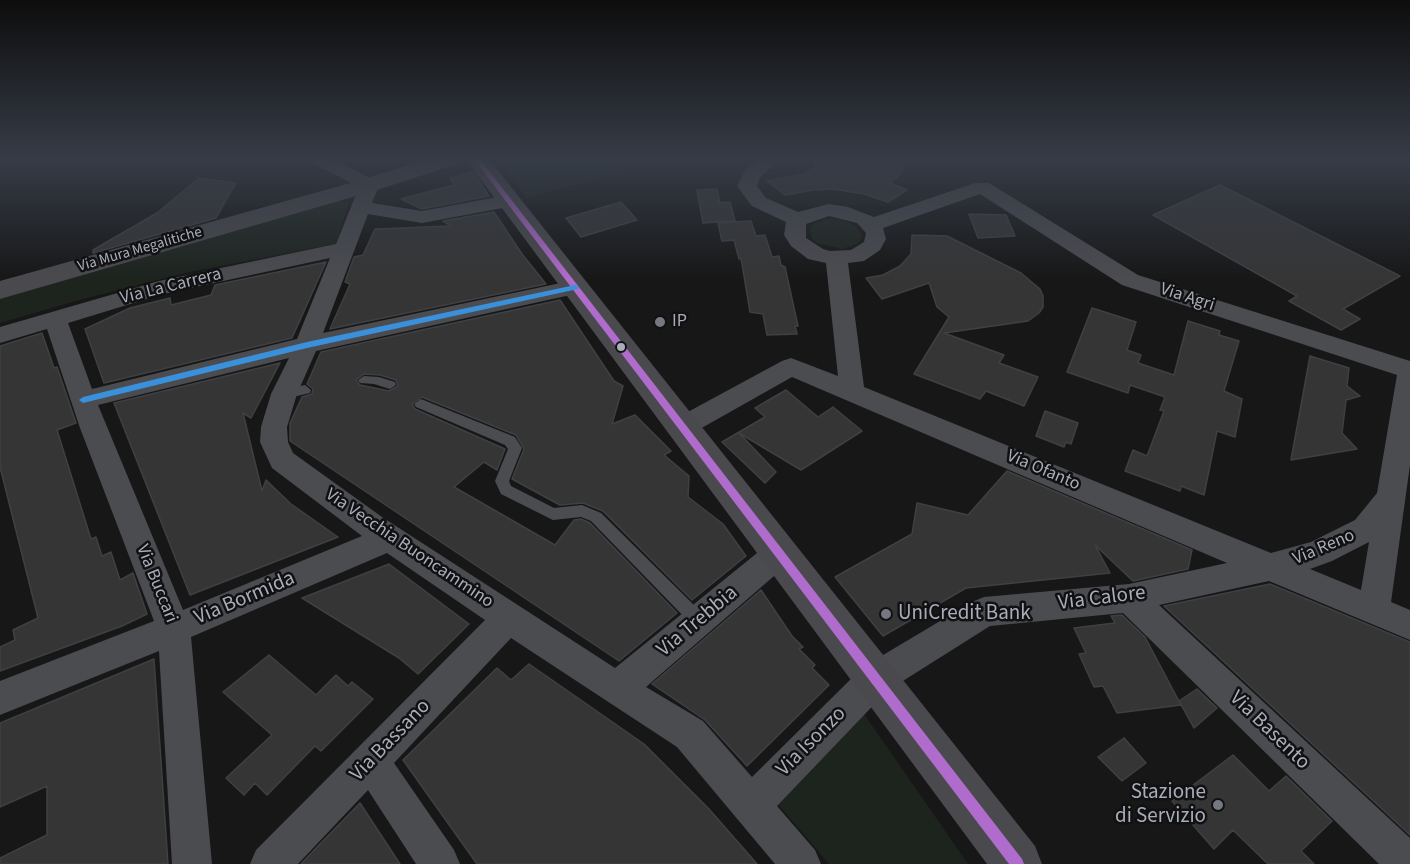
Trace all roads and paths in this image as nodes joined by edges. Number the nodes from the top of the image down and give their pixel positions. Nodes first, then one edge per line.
1 (356, 198) edge
2 (364, 198) edge
3 (371, 198) edge
4 (506, 198) edge
5 (756, 198) edge
6 (949, 198) edge
7 (1000, 198) edge
8 (508, 201) junction
9 (798, 220) junction
10 (872, 225) junction
11 (343, 249) junction
12 (836, 257) junction
13 (575, 287) junction
14 (0, 290) edge
15 (55, 319) junction
16 (0, 335) edge
17 (307, 345) junction
18 (1410, 371) edge
19 (364, 380) dead end
20 (390, 385) dead end
21 (852, 392) junction
22 (83, 400) junction
23 (421, 404) dead end
24 (682, 427) junction
25 (1393, 494) junction
26 (389, 538) junction
27 (778, 555) junction
28 (1274, 567) junction
29 (1129, 598) junction
30 (1374, 610) junction
31 (510, 617) junction
32 (699, 621) junction
33 (1410, 625) edge
34 (174, 629) junction
35 (875, 679) junction
36 (617, 689) junction
37 (0, 698) edge
38 (371, 762) junction
39 (750, 806) junction
40 (192, 864) edge
41 (270, 864) edge
42 (440, 864) edge
43 (801, 864) edge
44 (1017, 864) edge
45 (1408, 864) edge

1 - 14 main road, Via Mura Megalitiche
2 - 11 street, Via Vecchia Buoncammino
3 - 8 street
4 - 8 main road
5 - 9 street
6 - 10 street, Via Agri
7 - 18 street, Via Agri
8 - 13 main road
9 - 10 street
9 - 12 street
10 - 12 street
11 - 15 street, Via La Carrera
11 - 17 street, Via Vecchia Buoncammino
12 - 21 street
13 - 17 street
13 - 24 main road
15 - 16 street, Via La Carrera
15 - 22 street, Via Buccari
17 - 22 street
17 - 26 street, Via Vecchia Buoncammino
18 - 25 street, Via Reno
19 - 20 lane
21 - 24 street, Via Ofanto
21 - 28 street, Via Ofanto
22 - 34 street, Via Buccari
23 - 32 lane
24 - 27 main road
25 - 28 street, Via Reno
25 - 30 street, Via Reno
26 - 31 street, Via Vecchia Buoncammino
26 - 34 street, Via Bormida
27 - 32 street, Via Trebbia
27 - 35 main road
28 - 29 street, Via Calore
28 - 30 street, Via Ofanto
29 - 35 street, Via Calore
29 - 45 street, Via Basento
30 - 33 street, Via Ofanto
31 - 36 street, Via Vecchia Buoncammino
31 - 38 street, Via Bassano
32 - 36 street, Via Trebbia
34 - 37 street, Via Bormida
34 - 40 street, Via Buccari
35 - 39 street, Via Isonzo
35 - 44 main road
36 - 39 street, Via Vecchia Buoncammino
38 - 41 street, Via Bassano
38 - 42 street
39 - 43 street, Via Vecchia Buoncammino

